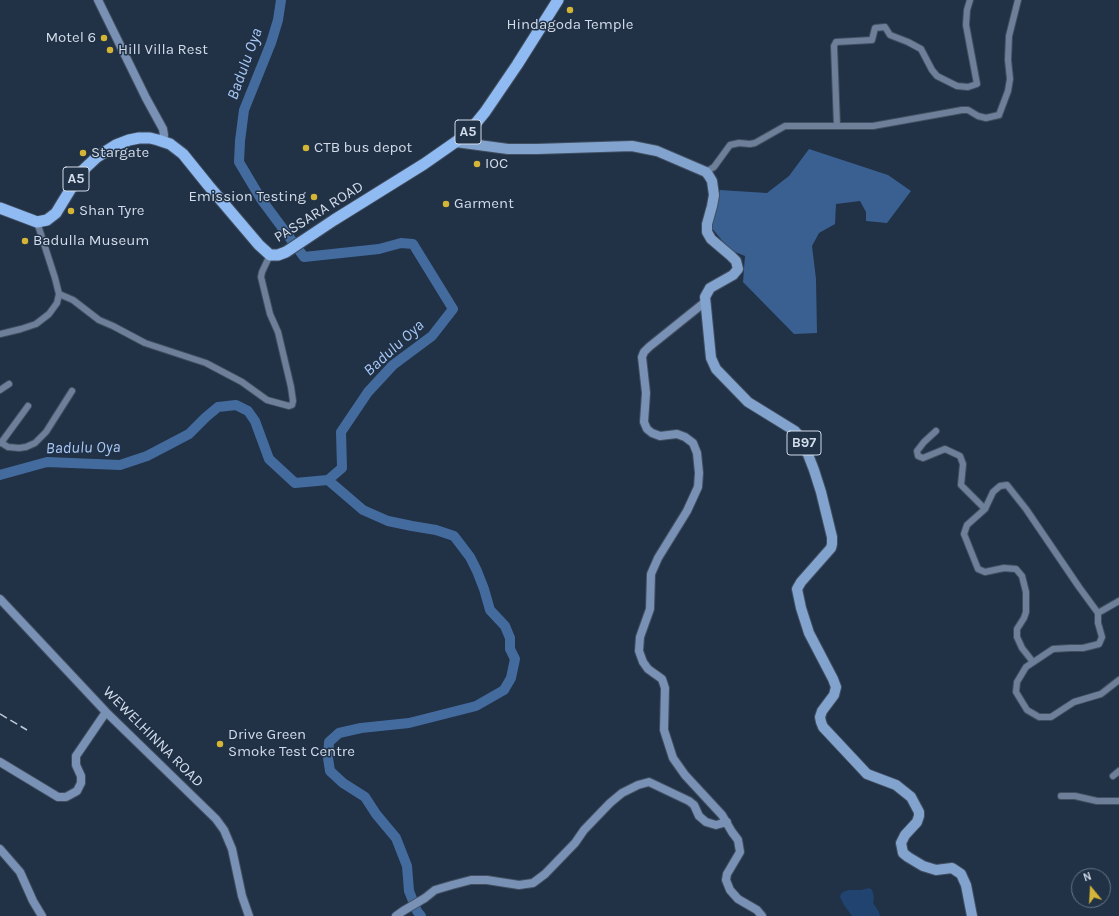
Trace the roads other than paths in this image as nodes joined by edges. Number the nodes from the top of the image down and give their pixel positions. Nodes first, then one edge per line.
1 (98, 0) edge
2 (558, 0) edge
3 (970, 0) edge
4 (1018, 0) edge
5 (837, 126) junction
6 (163, 141) junction
7 (456, 142) junction
8 (706, 172) junction
9 (0, 208) edge
10 (37, 222) junction
11 (270, 255) junction
12 (59, 294) junction
13 (705, 302) junction
14 (0, 334) edge
15 (9, 384) dead end
16 (0, 390) edge
17 (72, 391) dead end
18 (28, 406) dead end
19 (936, 431) dead end
20 (1, 443) edge
21 (985, 510) junction
22 (0, 599) edge
23 (1119, 601) edge
24 (1098, 613) junction
25 (1032, 662) junction
26 (1119, 680) edge
27 (106, 712) junction
28 (0, 762) edge
29 (1119, 771) edge
30 (1113, 776) dead end
31 (1061, 796) dead end
32 (1119, 801) edge
33 (727, 822) junction
34 (0, 849) edge
35 (400, 913) edge
36 (42, 916) edge
37 (249, 916) edge
38 (762, 916) edge
39 (972, 916) edge

1 - 6 street
2 - 7 highway, PASSARA ROAD / A5
3 - 5 street
4 - 5 street
5 - 8 street
6 - 10 highway, PASSARA ROAD / A5
6 - 11 highway, PASSARA ROAD / A5
7 - 8 main road
7 - 11 highway, PASSARA ROAD / A5
8 - 13 main road
9 - 10 highway
10 - 12 street
11 - 12 street
12 - 14 street
13 - 33 street
13 - 39 main road, B97
15 - 16 street
17 - 20 street
18 - 20 street
19 - 21 street
21 - 24 street
21 - 25 street
22 - 27 street, WEWELHINNA ROAD
23 - 24 street
24 - 25 street
25 - 26 street
27 - 28 street
27 - 37 street, WEWELHINNA ROAD
29 - 30 street
31 - 32 street
33 - 35 street
33 - 38 street
34 - 36 street

